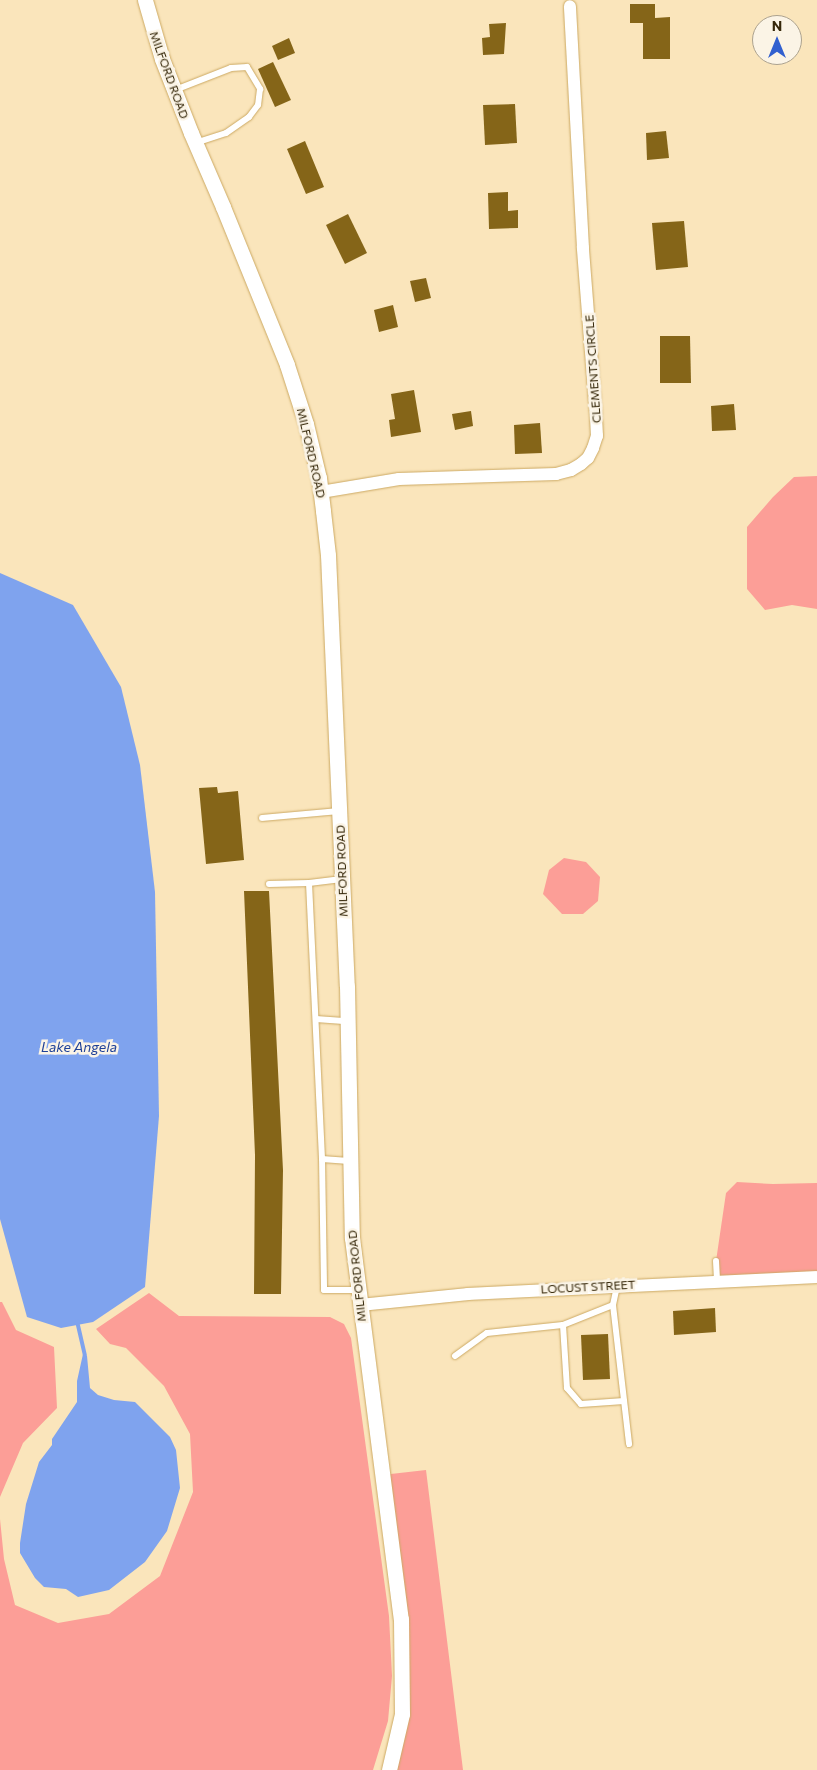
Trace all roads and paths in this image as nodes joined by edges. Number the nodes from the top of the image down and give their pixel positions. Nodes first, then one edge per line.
1 (145, 0) edge
2 (570, 6) dead end
3 (174, 90) junction
4 (195, 144) junction
5 (320, 492) junction
6 (339, 811) junction
7 (262, 818) dead end
8 (342, 879) junction
9 (309, 883) junction
10 (269, 884) dead end
11 (316, 1019) junction
12 (347, 1021) junction
13 (322, 1158) junction
14 (350, 1160) junction
15 (716, 1261) dead end
16 (817, 1277) edge
17 (716, 1281) junction
18 (617, 1286) junction
19 (359, 1298) junction
20 (614, 1305) junction
21 (563, 1325) junction
22 (455, 1356) dead end
23 (624, 1401) junction
24 (629, 1444) dead end
25 (389, 1770) edge

1 - 3 street, MILFORD ROAD
2 - 5 street, CLEMENTS CIRCLE
3 - 4 street, MILFORD ROAD
3 - 4 lane
4 - 5 street, MILFORD ROAD
5 - 6 street, MILFORD ROAD
6 - 7 lane
6 - 8 street, MILFORD ROAD
8 - 9 lane
8 - 12 street, MILFORD ROAD
9 - 10 lane
9 - 11 lane
11 - 12 lane
11 - 13 lane
12 - 14 street, MILFORD ROAD
13 - 14 lane
13 - 19 lane
14 - 19 street, MILFORD ROAD
15 - 17 lane
16 - 17 street, LOCUST STREET
17 - 18 street, LOCUST STREET
18 - 19 street, LOCUST STREET
18 - 20 lane
19 - 25 street, MILFORD ROAD
20 - 21 lane
20 - 23 lane
21 - 22 lane
21 - 23 lane
23 - 24 lane

